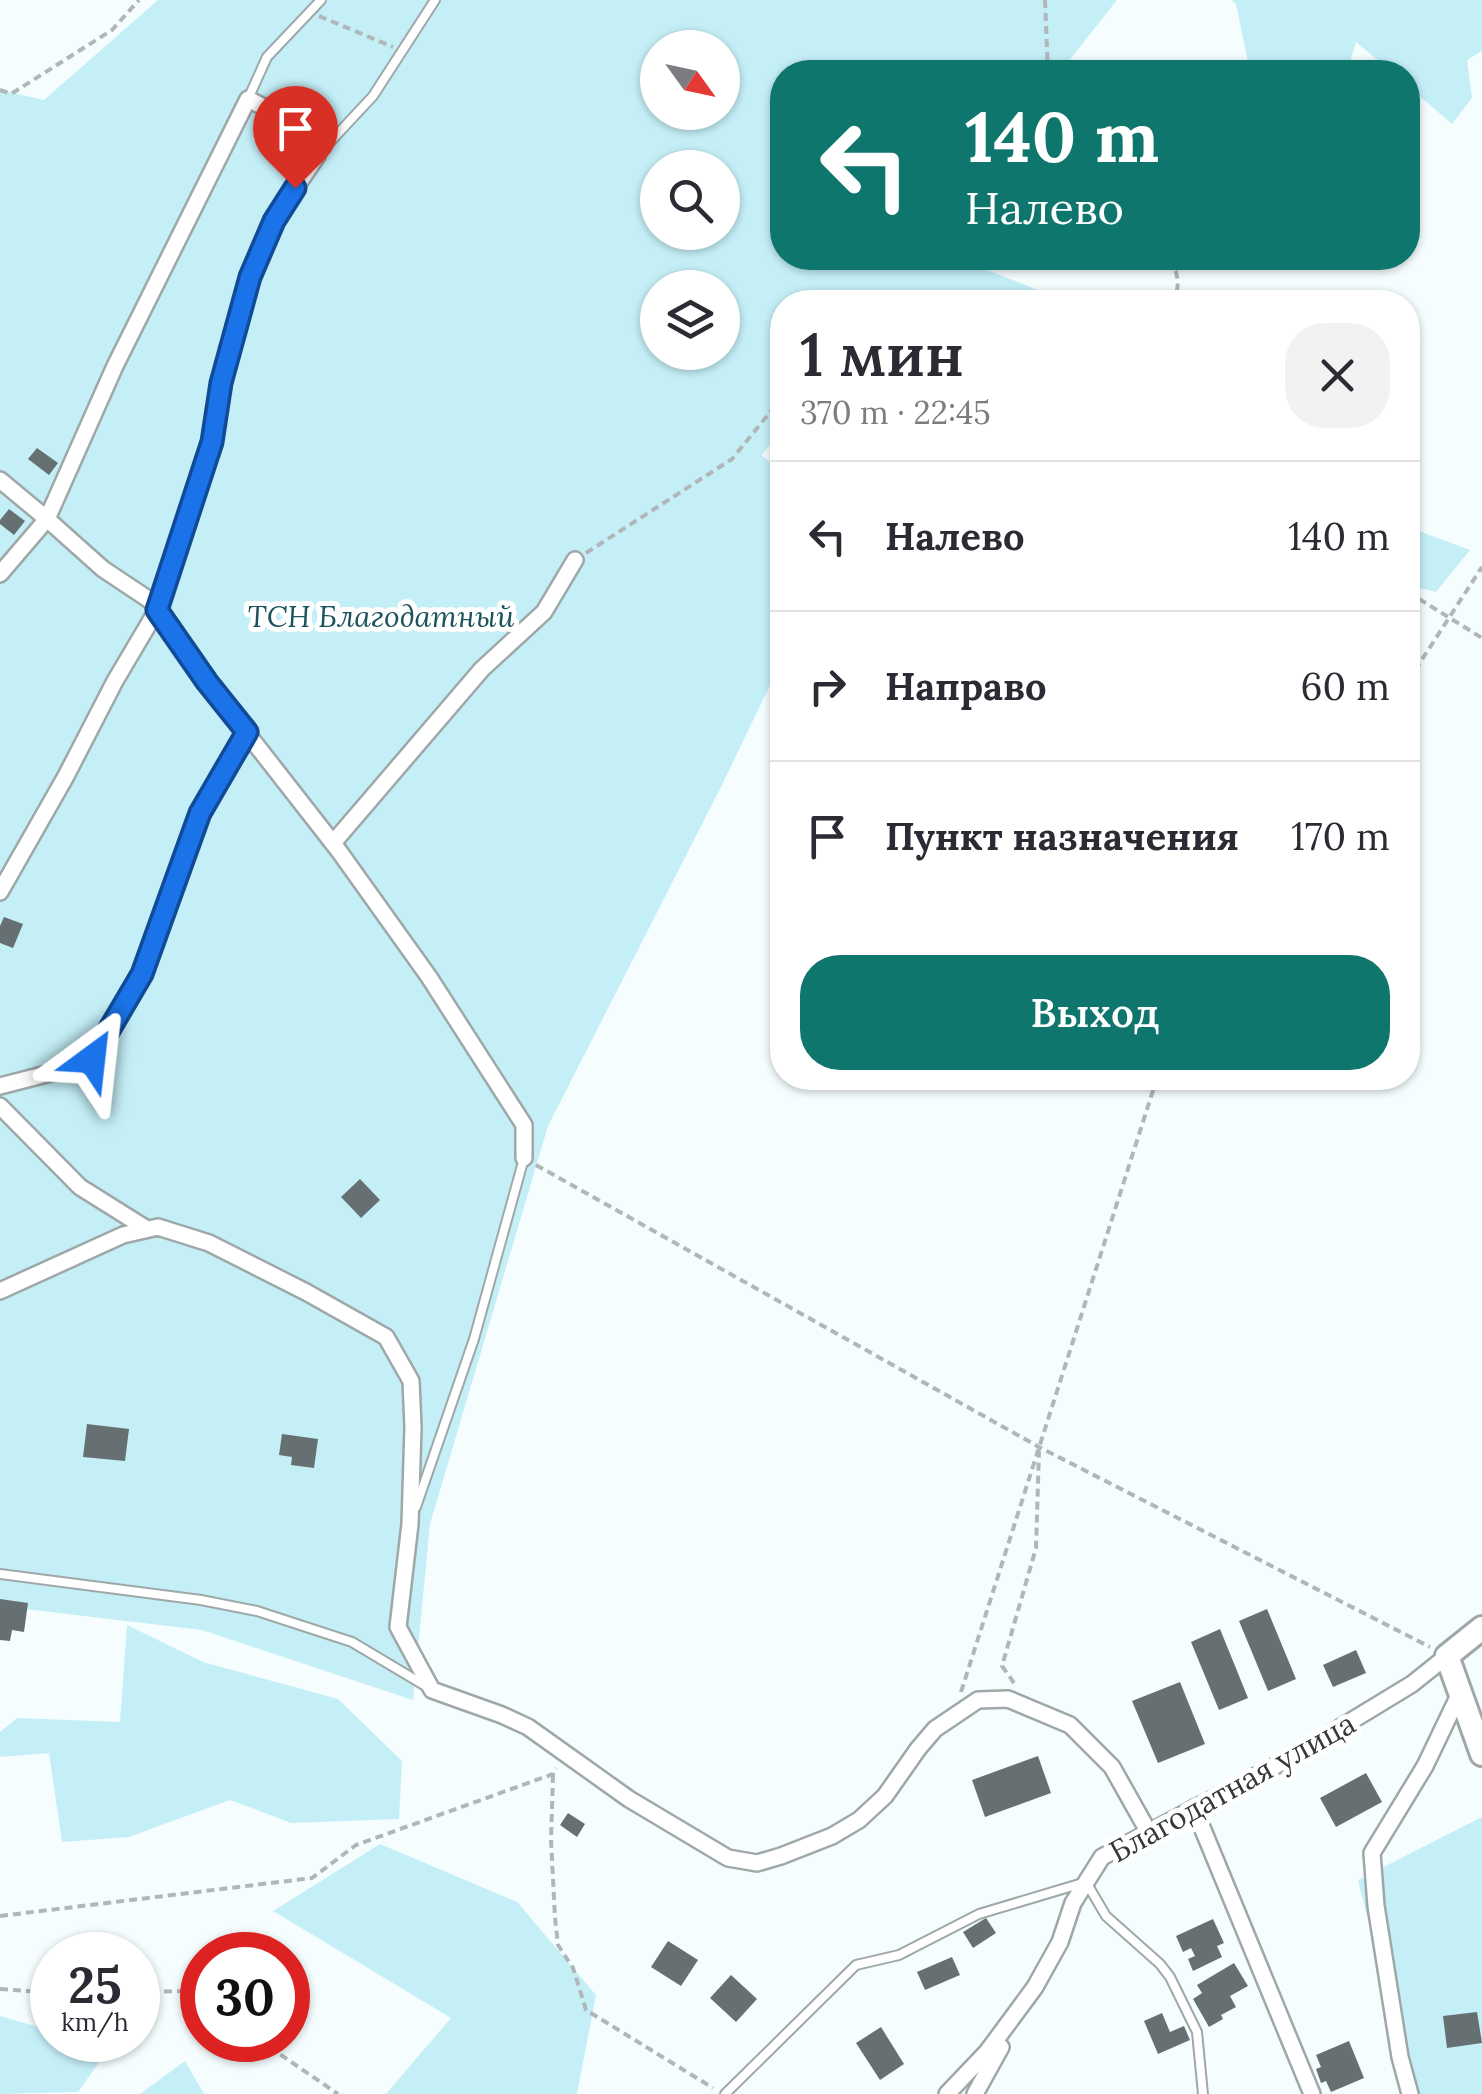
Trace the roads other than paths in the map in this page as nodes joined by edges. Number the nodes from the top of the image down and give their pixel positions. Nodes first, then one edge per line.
1 (321, 0) edge
2 (435, 0) edge
3 (248, 98) junction
4 (317, 156) junction
5 (0, 480) edge
6 (48, 518) junction
7 (574, 560) road end
8 (0, 574) edge
9 (157, 610) junction
10 (247, 732) junction
11 (333, 843) junction
12 (0, 892) edge
13 (0, 1086) edge
14 (4, 1112) edge
15 (524, 1158) joint
16 (147, 1230) junction
17 (0, 1291) edge
18 (410, 1524) junction
19 (0, 1574) edge
20 (1482, 1628) edge
21 (1447, 1656) junction
22 (432, 1690) junction
23 (1460, 1692) junction
24 (1482, 1754) edge
25 (1194, 1808) junction
26 (1148, 1831) junction
27 (1086, 1882) junction
28 (1035, 1987) junction
29 (723, 2094) edge
30 (947, 2094) edge
31 (975, 2094) edge
32 (1202, 2094) edge
33 (1312, 2094) edge
34 (1410, 2094) edge

1 - 3 lane
2 - 4 lane
3 - 4 street
3 - 6 street
4 - 9 street
5 - 6 street
6 - 8 street
6 - 9 street
7 - 11 street
9 - 10 street
9 - 12 street
10 - 11 street
10 - 13 street
11 - 15 street
14 - 16 street
15 - 18 lane
16 - 17 street
16 - 18 street
18 - 22 street
19 - 22 lane
20 - 21 street
21 - 23 street
21 - 25 street, Благодатная улица
22 - 26 street
23 - 24 street
23 - 34 street
25 - 26 street, Благодатная улица
25 - 33 street
26 - 27 street, Благодатная улица
27 - 28 street, Благодатная улица
27 - 29 lane
27 - 32 lane
28 - 30 street, Благодатная улица
28 - 31 street

